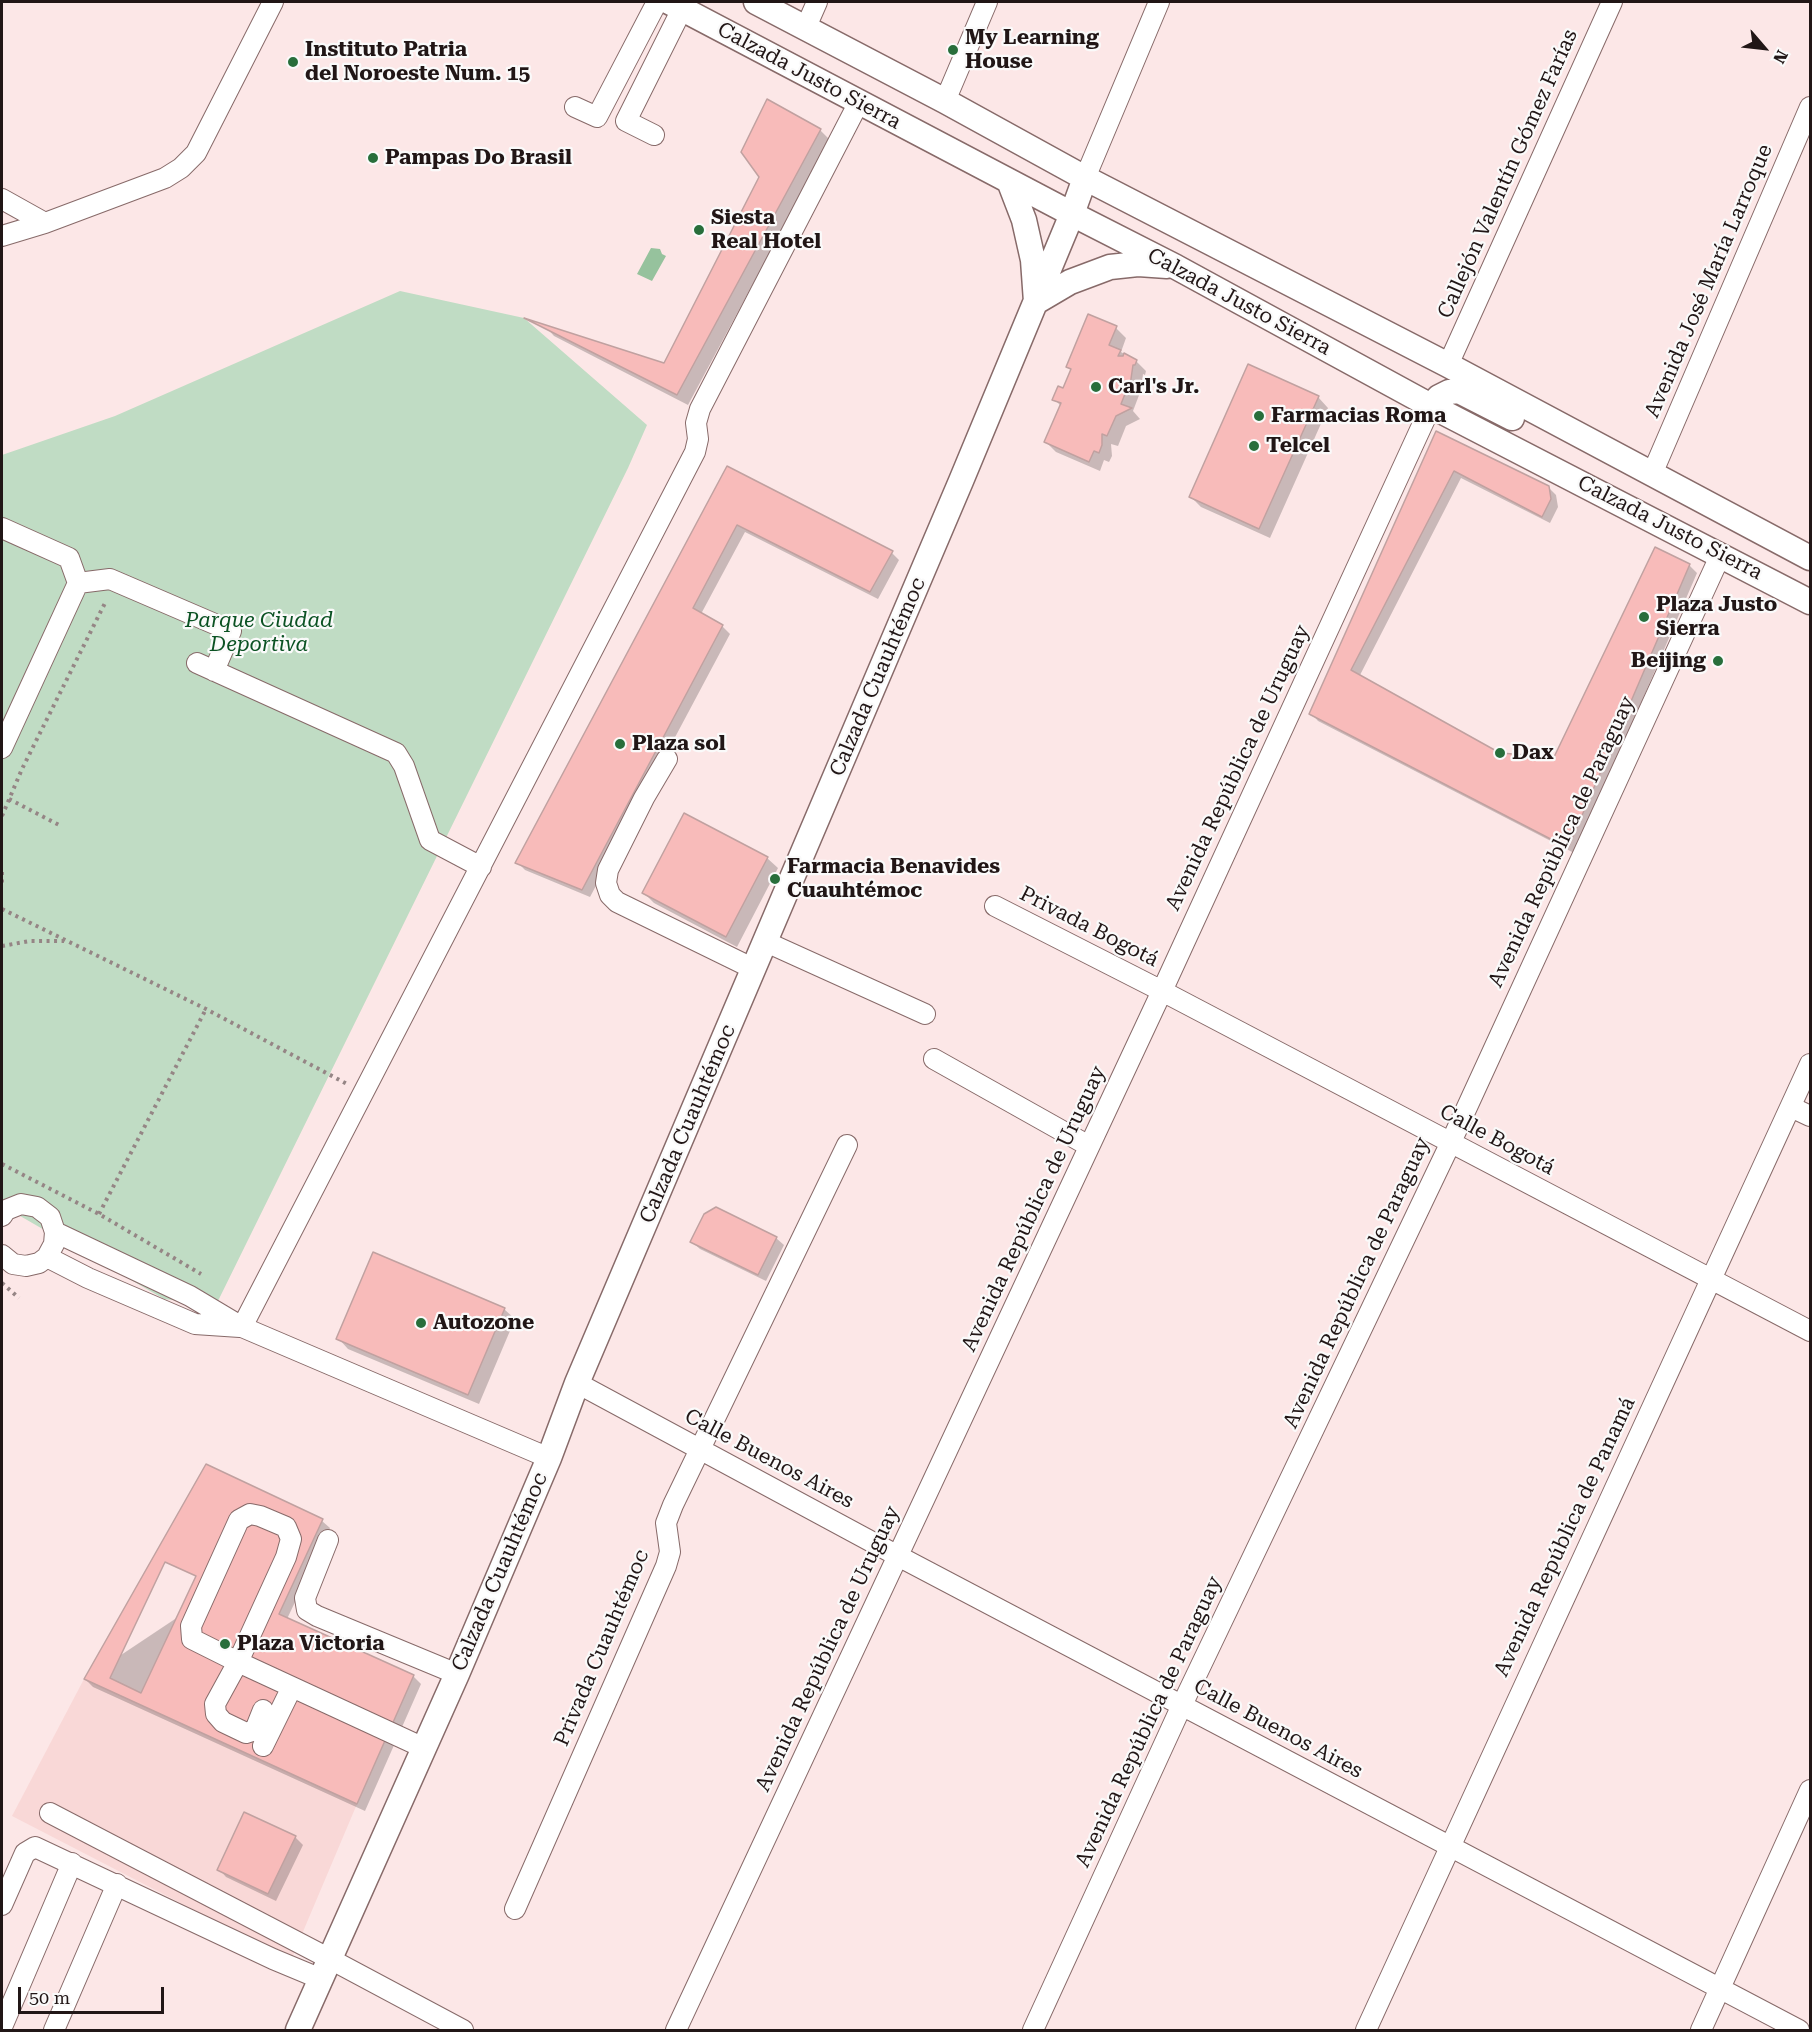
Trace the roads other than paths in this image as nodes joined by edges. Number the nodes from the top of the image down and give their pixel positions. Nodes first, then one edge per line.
1 (273, 2) edge
2 (657, 2) edge
3 (756, 2) edge
4 (817, 2) edge
5 (987, 2) edge
6 (1159, 2) edge
7 (1612, 2) edge
8 (676, 5) edge
9 (806, 27) junction
10 (945, 101) junction
11 (859, 102) junction
12 (1810, 106) edge
13 (575, 107) dead end
14 (654, 135) dead end
15 (1085, 177) junction
16 (1009, 181) junction
17 (2, 199) edge
18 (1072, 214) junction
19 (45, 223) junction
20 (2, 236) edge
21 (1176, 267) junction
22 (1036, 302) junction
23 (1448, 365) junction
24 (1431, 406) junction
25 (1555, 423) junction
26 (1652, 474) junction
27 (2, 528) edge
28 (1721, 554) junction
29 (1810, 558) edge
30 (78, 583) junction
31 (1810, 602) edge
32 (2, 748) edge
33 (667, 759) dead end
34 (481, 867) junction
35 (995, 906) dead end
36 (766, 942) junction
37 (754, 969) junction
38 (1162, 991) junction
39 (925, 1014) dead end
40 (934, 1059) dead end
41 (1810, 1064) edge
42 (1791, 1107) junction
43 (1810, 1116) edge
44 (1450, 1142) junction
45 (847, 1145) dead end
46 (1089, 1146) junction
47 (2, 1216) edge
48 (56, 1232) junction
49 (99, 1253) junction
50 (2, 1256) edge
51 (47, 1257) junction
52 (88, 1278) junction
53 (1710, 1278) junction
54 (242, 1327) junction
55 (1810, 1331) edge
56 (577, 1383) junction
57 (700, 1449) junction
58 (549, 1458) junction
59 (328, 1540) dead end
60 (898, 1556) junction
61 (238, 1662) junction
62 (457, 1674) junction
63 (292, 1687) junction
64 (1182, 1706) junction
65 (263, 1710) dead end
66 (263, 1746) dead end
67 (424, 1748) junction
68 (1810, 1790) edge
69 (50, 1813) dead end
70 (1449, 1846) junction
71 (72, 1863) junction
72 (117, 1884) junction
73 (2, 1905) edge
74 (515, 1910) dead end
75 (325, 1969) junction
76 (1720, 1989) junction
77 (2, 2027) edge
78 (54, 2031) edge
79 (298, 2031) edge
80 (463, 2031) edge
81 (676, 2031) edge
82 (1033, 2031) edge
83 (1366, 2031) edge
84 (1701, 2031) edge
85 (1799, 2031) edge

1 - 19 street
2 - 13 street
3 - 9 main road, Calzada Justo Sierra
4 - 9 street
5 - 10 street
6 - 15 street
7 - 23 street, Callejón Valentín Gómez Farías
8 - 11 main road, Calzada Justo Sierra
8 - 14 street
9 - 10 main road, Calzada Justo Sierra
10 - 15 main road, Calzada Justo Sierra
11 - 16 main road, Calzada Justo Sierra
11 - 34 street
12 - 26 street, Avenida José María Larroque
15 - 18 main road, Calzada Cuauhtémoc
15 - 23 main road, Calzada Justo Sierra
16 - 18 main road, Calzada Justo Sierra
16 - 22 main road
17 - 19 street
18 - 21 main road, Calzada Justo Sierra
18 - 22 main road, Calzada Cuauhtémoc
19 - 20 street
21 - 22 main road
21 - 24 main road, Calzada Justo Sierra
22 - 36 main road, Calzada Cuauhtémoc
23 - 25 main road, Calzada Justo Sierra
24 - 25 main road
24 - 28 main road, Calzada Justo Sierra
24 - 38 street, Avenida República de Uruguay
25 - 26 main road, Calzada Justo Sierra
26 - 29 main road, Calzada Justo Sierra
27 - 30 street
28 - 31 main road, Calzada Justo Sierra
28 - 44 street, Avenida República de Paraguay
30 - 32 street
30 - 34 street
33 - 37 street
34 - 54 street
35 - 38 street, Privada Bogotá
36 - 37 main road, Calzada Cuauhtémoc
36 - 39 street
37 - 56 main road, Calzada Cuauhtémoc
38 - 44 street, Calle Bogotá
38 - 46 street, Avenida República de Uruguay
40 - 46 street
41 - 42 street, Avenida República de Panamá
42 - 43 street
42 - 53 street, Avenida República de Panamá
44 - 53 street, Calle Bogotá
44 - 64 street, Avenida República de Paraguay
45 - 57 street, Privada Cuauhtémoc
46 - 60 street, Avenida República de Uruguay
47 - 48 street
48 - 49 street
48 - 51 street
49 - 52 street
49 - 54 street
50 - 51 street
51 - 52 street
52 - 54 street
53 - 55 street, Calle Bogotá
53 - 70 street, Avenida República de Panamá
54 - 58 street
56 - 57 street, Calle Buenos Aires
56 - 58 main road, Calzada Cuauhtémoc
57 - 60 street, Calle Buenos Aires
57 - 74 street, Privada Cuauhtémoc
58 - 62 main road, Calzada Cuauhtémoc
59 - 62 street
60 - 64 street, Calle Buenos Aires
60 - 81 street, Avenida República de Uruguay
61 - 61 street
61 - 63 street
61 - 65 street
62 - 67 main road, Calzada Cuauhtémoc
63 - 66 street
63 - 67 street
64 - 70 street, Calle Buenos Aires
64 - 82 street, Avenida República de Paraguay
67 - 75 main road, Calzada Cuauhtémoc
68 - 76 street
69 - 75 street
70 - 76 street, Calle Buenos Aires
70 - 83 street, Avenida República de Panamá
71 - 72 street
71 - 73 street
71 - 77 street
72 - 75 street
72 - 78 street
75 - 79 main road, Calzada Cuauhtémoc
75 - 80 street
76 - 84 street
76 - 85 street, Calle Buenos Aires

